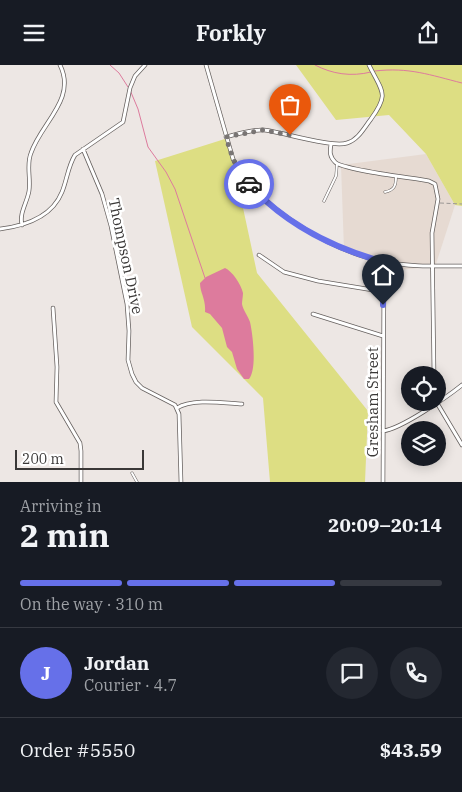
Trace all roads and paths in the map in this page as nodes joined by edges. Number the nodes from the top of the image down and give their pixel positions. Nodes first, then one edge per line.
1 (60, 65) edge
2 (145, 65) edge
3 (206, 65) edge
4 (369, 65) edge
5 (226, 137) junction
6 (331, 144) junction
7 (83, 149) junction
8 (337, 164) junction
9 (396, 176) junction
10 (385, 192) dead end
11 (324, 201) dead end
12 (438, 203) junction
13 (462, 204) edge
14 (22, 225) junction
15 (0, 229) edge
16 (259, 255) dead end
17 (384, 262) junction
18 (432, 266) junction
19 (462, 266) edge
20 (383, 290) junction
21 (53, 308) dead end
22 (313, 314) dead end
23 (383, 336) junction
24 (434, 366) edge
25 (462, 385) edge
26 (446, 397) edge
27 (242, 404) dead end
28 (177, 408) junction
29 (423, 411) edge
30 (442, 411) edge
31 (383, 431) junction
32 (462, 445) edge
33 (132, 473) dead end
34 (81, 482) edge
35 (137, 482) edge
36 (181, 482) edge
37 (383, 482) edge

1 - 14 street
2 - 7 street
3 - 5 street
4 - 6 street
5 - 6 street
5 - 17 street
6 - 8 street
7 - 14 street
7 - 28 street, Thompson Drive
8 - 9 street
8 - 11 lane
9 - 10 lane
9 - 12 street
12 - 13 path
12 - 18 street
14 - 15 street
16 - 20 street
17 - 18 street
17 - 20 street, Gresham Street
18 - 19 street
18 - 24 street
20 - 23 street, Gresham Street
21 - 34 street
22 - 23 street
23 - 31 street, Gresham Street
25 - 26 street
27 - 28 street
28 - 36 street
29 - 31 street
30 - 32 street
31 - 37 street, Gresham Street
33 - 35 lane

